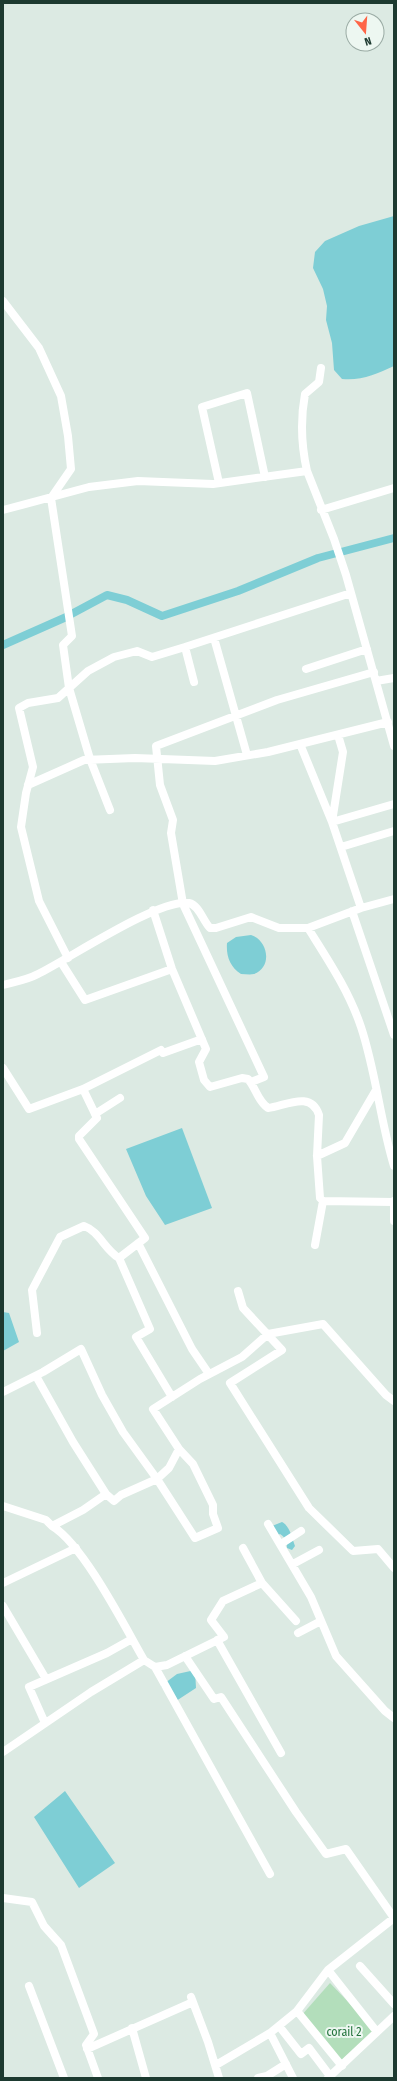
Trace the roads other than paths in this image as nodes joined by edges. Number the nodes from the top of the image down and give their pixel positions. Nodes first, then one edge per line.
1 (3, 300) edge
2 (321, 368) dead end
3 (307, 471) junction
4 (265, 477) junction
5 (219, 483) junction
6 (394, 488) edge
7 (51, 498) junction
8 (3, 510) edge
9 (321, 510) junction
10 (351, 593) junction
11 (214, 638) junction
12 (185, 647) junction
13 (367, 648) junction
14 (306, 669) dead end
15 (374, 672) junction
16 (394, 678) edge
17 (376, 681) junction
18 (194, 682) dead end
19 (69, 688) junction
20 (236, 716) junction
21 (388, 722) junction
22 (338, 735) junction
23 (300, 744) junction
24 (394, 746) edge
25 (247, 755) junction
26 (90, 759) junction
27 (157, 759) junction
28 (28, 785) junction
29 (394, 804) edge
30 (110, 810) dead end
31 (332, 822) junction
32 (394, 831) edge
33 (341, 847) junction
34 (394, 899) edge
35 (182, 904) junction
36 (361, 908) junction
37 (153, 910) junction
38 (352, 911) junction
39 (308, 928) junction
40 (64, 960) junction
41 (172, 969) junction
42 (3, 985) edge
43 (394, 1035) edge
44 (202, 1039) junction
45 (3, 1068) edge
46 (251, 1082) junction
47 (83, 1089) junction
48 (376, 1090) junction
49 (120, 1098) dead end
50 (95, 1114) junction
51 (317, 1156) junction
52 (394, 1166) edge
53 (323, 1201) junction
54 (393, 1201) edge
55 (394, 1221) edge
56 (138, 1243) junction
57 (315, 1245) dead end
58 (118, 1258) junction
59 (238, 1291) dead end
60 (37, 1333) dead end
61 (268, 1334) junction
62 (209, 1374) junction
63 (36, 1376) junction
64 (3, 1392) edge
65 (172, 1397) junction
66 (394, 1400) edge
67 (179, 1449) junction
68 (156, 1479) junction
69 (106, 1494) junction
70 (3, 1506) edge
71 (268, 1524) dead end
72 (52, 1526) junction
73 (301, 1532) dead end
74 (281, 1544) junction
75 (76, 1548) junction
76 (243, 1548) dead end
77 (319, 1550) dead end
78 (293, 1564) junction
79 (394, 1568) edge
80 (3, 1583) edge
81 (262, 1583) junction
82 (3, 1606) edge
83 (296, 1621) dead end
84 (321, 1621) junction
85 (298, 1633) dead end
86 (132, 1639) junction
87 (217, 1640) junction
88 (185, 1656) junction
89 (144, 1660) junction
90 (155, 1668) junction
91 (46, 1679) junction
92 (394, 1718) edge
93 (44, 1723) junction
94 (3, 1752) edge
95 (280, 1753) dead end
96 (270, 1874) dead end
97 (3, 1898) edge
98 (394, 1918) edge
99 (360, 1966) dead end
100 (328, 1970) junction
101 (29, 1986) dead end
102 (394, 2004) edge
103 (297, 2011) junction
104 (394, 2016) edge
105 (279, 2026) junction
106 (132, 2028) junction
107 (377, 2032) junction
108 (270, 2033) junction
109 (87, 2049) junction
110 (286, 2064) junction
111 (216, 2066) junction
112 (342, 2066) junction
113 (329, 2077) edge
114 (64, 2078) edge
115 (98, 2078) edge
116 (146, 2078) edge
117 (219, 2078) edge
118 (258, 2078) edge
119 (293, 2078) edge

1 - 7 street
2 - 3 street
3 - 4 street
3 - 9 street
4 - 5 street
4 - 5 street
5 - 7 street
6 - 9 street
7 - 8 street
7 - 19 street
9 - 10 street
10 - 11 street
10 - 13 street
11 - 12 street
11 - 20 street
12 - 18 street
12 - 19 street
13 - 14 street
13 - 15 street
15 - 17 street
15 - 20 street
16 - 17 street
17 - 21 street
19 - 26 street
19 - 28 street
20 - 25 street
20 - 27 street
21 - 22 street
21 - 24 street
22 - 23 street
22 - 31 street
23 - 25 street
23 - 31 street
25 - 27 street
26 - 27 street
26 - 28 street
26 - 30 street
27 - 35 street
28 - 40 street
29 - 31 street
31 - 33 street
32 - 33 street
33 - 36 street
34 - 36 street
35 - 37 street
35 - 39 street
35 - 46 street
36 - 38 street
37 - 40 street
37 - 41 street
38 - 39 street
38 - 43 street
39 - 48 street
40 - 41 street
40 - 42 street
41 - 44 street
44 - 46 street
44 - 47 street
45 - 47 street
46 - 51 street
47 - 50 street
48 - 51 street
48 - 52 street
49 - 50 street
50 - 56 street
51 - 53 street
53 - 54 street
53 - 57 street
54 - 55 street
56 - 58 street
56 - 62 street
58 - 60 street
58 - 65 street
59 - 61 street
61 - 62 street
61 - 66 street
61 - 79 street
62 - 65 street
63 - 64 street
63 - 68 street
63 - 69 street
65 - 67 street
67 - 68 street
67 - 68 street
68 - 69 street
69 - 72 street
70 - 72 street
71 - 74 street
72 - 75 street
73 - 74 street
74 - 78 street
75 - 80 street
75 - 86 street
76 - 81 street
77 - 78 street
78 - 84 street
81 - 83 street
81 - 87 street
82 - 91 street
84 - 85 street
84 - 92 street
86 - 89 street
86 - 91 street
87 - 88 street
87 - 95 street
88 - 90 street
88 - 98 street
89 - 90 street
89 - 93 street
90 - 96 street
91 - 93 street
93 - 94 street
97 - 109 street
98 - 100 street
99 - 102 street
100 - 103 street
100 - 107 street
101 - 114 street
103 - 105 street
103 - 112 street
104 - 107 street
105 - 108 street
105 - 113 street
106 - 109 street
106 - 111 street
106 - 116 street
107 - 112 street
108 - 110 street
108 - 111 street
109 - 115 street
110 - 118 street
110 - 119 street
111 - 117 street
112 - 113 street

